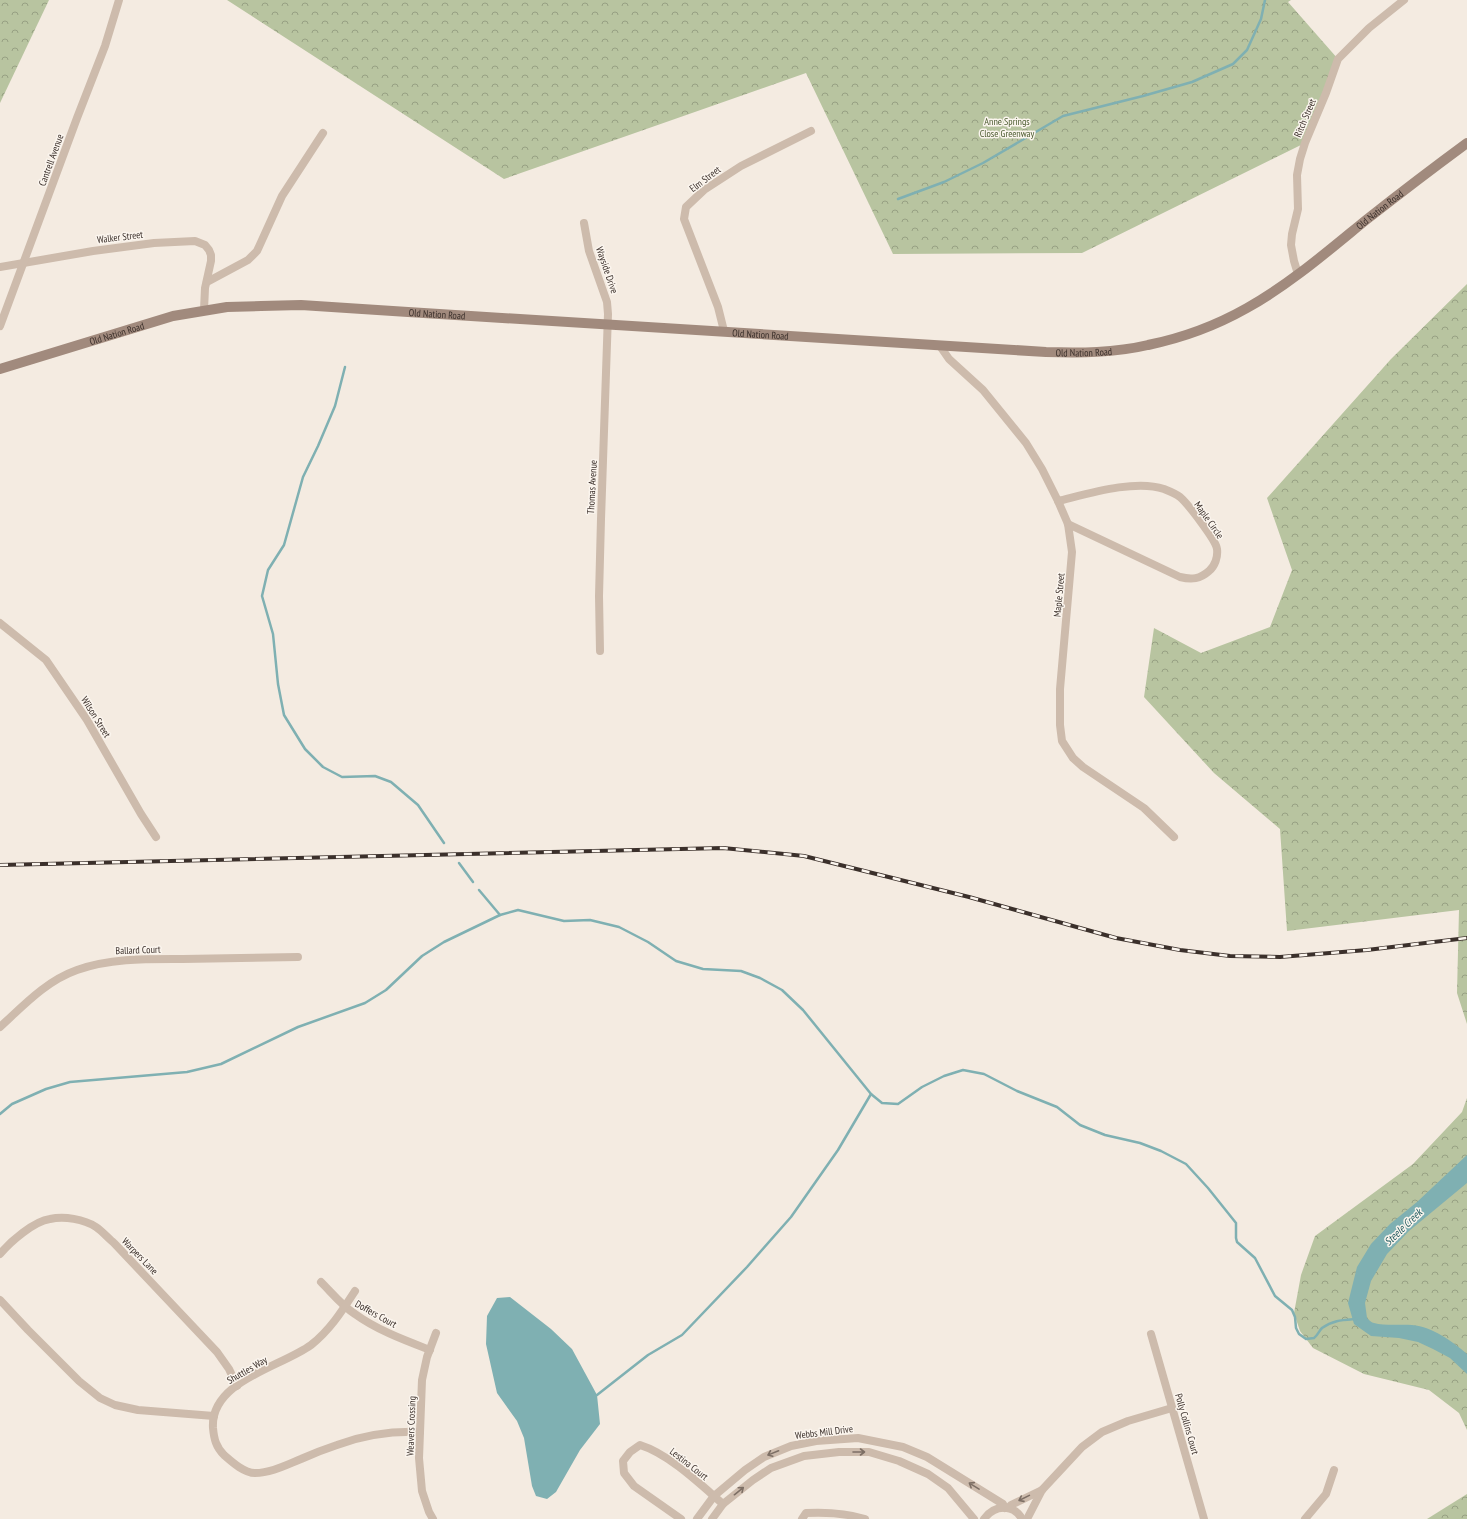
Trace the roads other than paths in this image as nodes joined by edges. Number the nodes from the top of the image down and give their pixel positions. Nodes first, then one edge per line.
1 (119, 0) edge
2 (1404, 0) edge
3 (811, 131) dead end
4 (323, 133) dead end
5 (1467, 143) edge
6 (584, 223) dead end
7 (24, 262) junction
8 (0, 267) edge
9 (1298, 274) junction
10 (207, 282) junction
11 (204, 310) junction
12 (608, 325) junction
13 (0, 326) edge
14 (724, 331) junction
15 (940, 346) junction
16 (0, 369) edge
17 (1058, 501) junction
18 (1068, 524) junction
19 (0, 623) edge
20 (600, 651) dead end
21 (156, 837) dead end
22 (1174, 837) dead end
23 (298, 957) dead end
24 (0, 1027) edge
25 (0, 1254) edge
26 (321, 1282) dead end
27 (355, 1291) dead end
28 (0, 1300) edge
29 (345, 1307) junction
30 (436, 1333) dead end
31 (1151, 1334) dead end
32 (430, 1350) junction
33 (237, 1386) junction
34 (1172, 1408) junction
35 (214, 1416) junction
36 (420, 1432) junction
37 (801, 1444) junction
38 (804, 1456) junction
39 (1334, 1470) dead end
40 (1042, 1490) junction
41 (714, 1496) junction
42 (723, 1504) junction
43 (1007, 1508) junction
44 (850, 1517) edge
45 (433, 1519) edge
46 (681, 1519) edge
47 (697, 1519) edge
48 (712, 1519) edge
49 (802, 1519) edge
50 (865, 1519) edge
51 (974, 1519) edge
52 (984, 1519) edge
53 (1022, 1519) edge
54 (1027, 1519) edge
55 (1204, 1519) edge
56 (1305, 1519) edge

1 - 7 street, Cantrell Avenue
2 - 9 street, Ritch Street
3 - 14 street, Elm Street
4 - 10 street
5 - 9 main road, Old Nation Road
6 - 12 street, Wayside Drive
7 - 8 street, Walker Street
7 - 10 street, Walker Street
7 - 13 street, Cantrell Avenue
9 - 15 main road, Old Nation Road
10 - 11 street, Walker Street
11 - 12 main road, Old Nation Road
11 - 16 main road, Old Nation Road
12 - 14 main road, Old Nation Road
12 - 20 street, Thomas Avenue
14 - 15 main road, Old Nation Road
15 - 17 street, Maple Street
17 - 18 street, Maple Street
17 - 18 street, Maple Circle
18 - 22 street, Maple Street
19 - 21 street, Wilson Street
23 - 24 street, Ballard Court
25 - 33 street, Warpers Lane
26 - 29 street, Doffers Court
27 - 29 street, Shuttles Way
28 - 35 street
29 - 32 street, Doffers Court
29 - 33 street, Shuttles Way
30 - 32 street, Weavers Crossing
31 - 34 street, Polly Collins Court
32 - 36 street, Weavers Crossing
33 - 35 street, Shuttles Way
34 - 40 street
34 - 55 street, Polly Collins Court
35 - 36 street, Shuttles Way
36 - 45 street, Weavers Crossing
37 - 38 street
37 -> 41 street, Webbs Mill Drive
43 -> 37 street, Webbs Mill Drive
42 -> 38 street
38 -> 51 street
39 - 56 street
40 -> 43 street
40 - 54 street
41 - 42 street
41 - 46 street, Lestina Court
41 - 47 street, Webbs Mill Drive
42 - 48 street
43 - 52 street
43 - 53 street, Webbs Mill Drive
44 - 49 street
44 - 50 street

